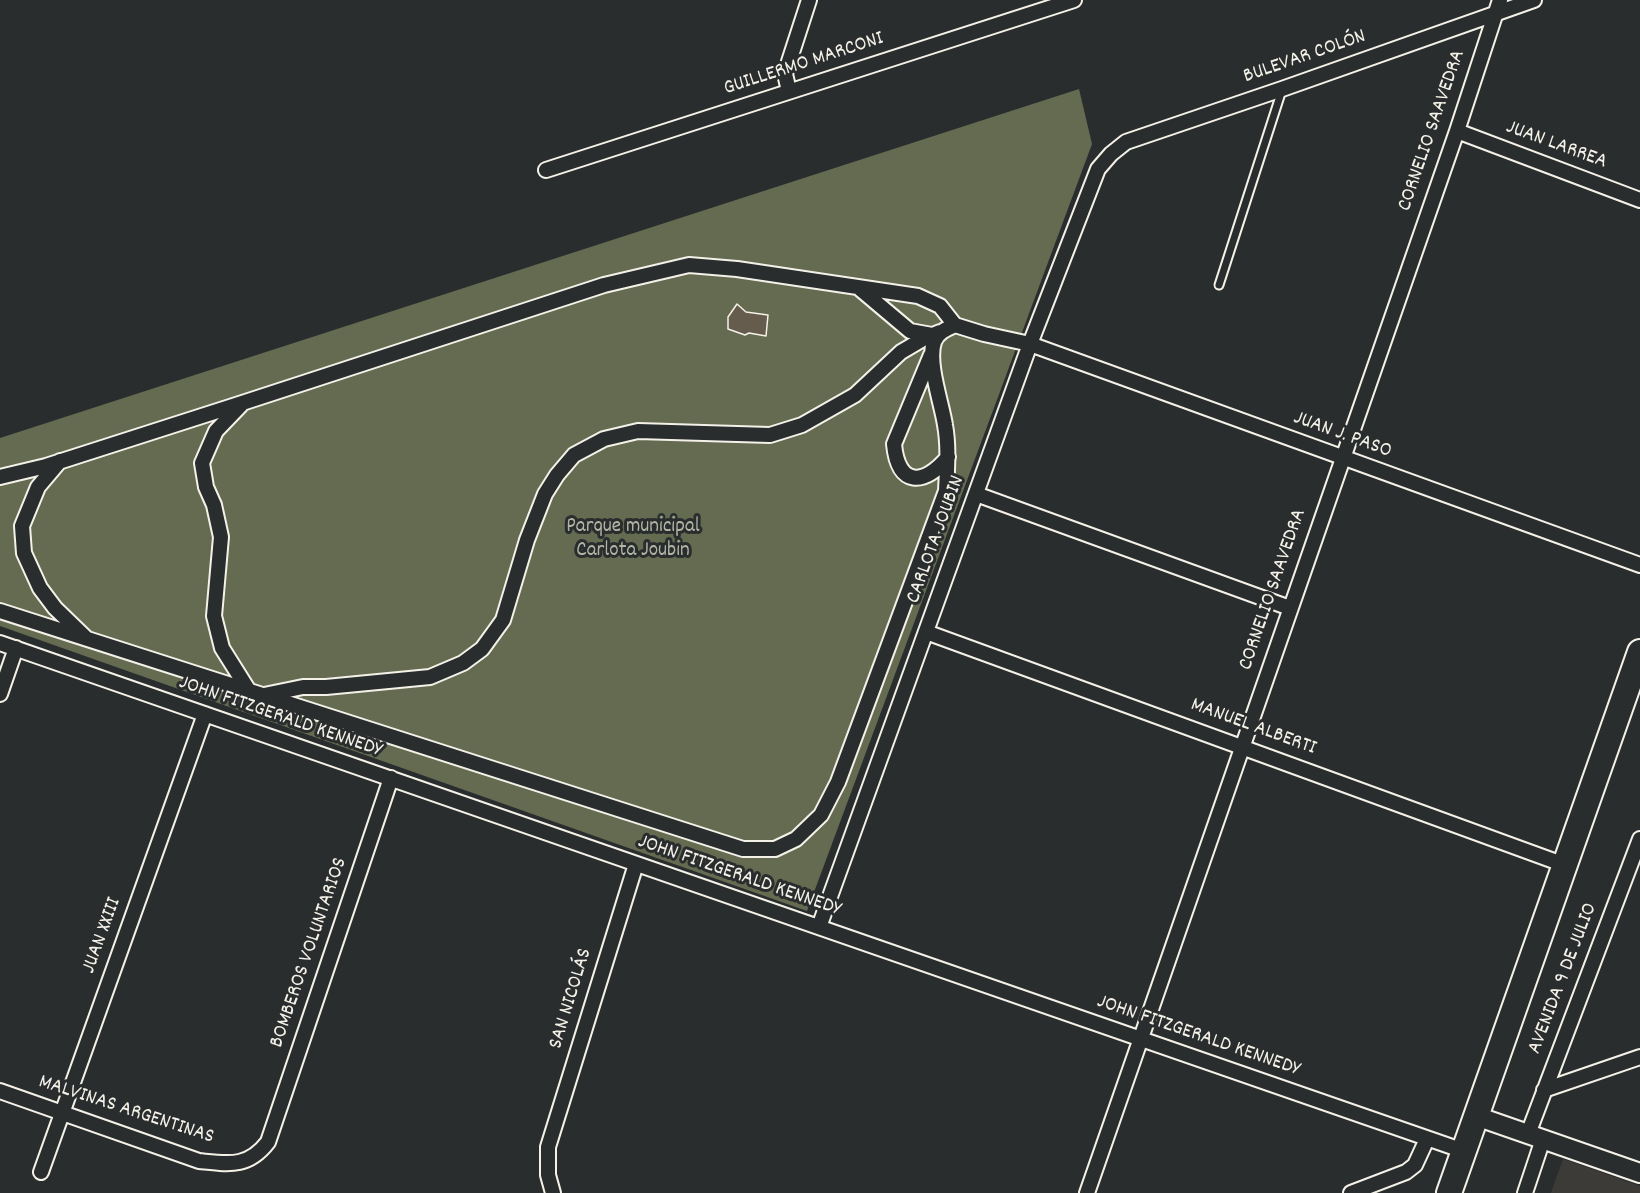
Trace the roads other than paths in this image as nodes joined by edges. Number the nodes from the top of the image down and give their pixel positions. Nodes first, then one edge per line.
1 (809, 0) edge
2 (1074, 0) edge
3 (1534, 0) edge
4 (1497, 6) edge
5 (1282, 89) junction
6 (789, 92) junction
7 (1457, 132) junction
8 (1098, 169) joint
9 (546, 170) dead end
10 (1640, 200) edge
11 (1218, 285) dead end
12 (857, 286) junction
13 (943, 331) junction
14 (1030, 344) junction
15 (932, 353) junction
16 (243, 403) junction
17 (948, 457) junction
18 (1342, 458) junction
19 (60, 461) junction
20 (0, 477) edge
21 (976, 494) junction
22 (1640, 565) edge
23 (1290, 608) junction
24 (0, 611) edge
25 (926, 632) junction
26 (87, 639) junction
27 (0, 643) edge
28 (16, 648) junction
29 (1640, 652) edge
30 (255, 693) junction
31 (0, 694) edge
32 (205, 714) junction
33 (1242, 747) junction
34 (391, 778) junction
35 (1640, 839) edge
36 (636, 864) junction
37 (1565, 865) junction
38 (819, 927) junction
39 (1140, 1039) junction
40 (1640, 1057) edge
41 (1544, 1090) junction
42 (0, 1091) edge
43 (63, 1112) junction
44 (1476, 1116) junction
45 (1536, 1136) junction
46 (1427, 1139) junction
47 (268, 1142) joint
48 (1464, 1152) junction
49 (41, 1172) dead end
50 (1640, 1173) edge
51 (553, 1193) edge
52 (1087, 1193) edge
53 (1351, 1193) edge
54 (1449, 1193) edge
55 (1525, 1193) edge

1 - 6 street
2 - 6 street, GUILLERMO MARCONI
3 - 4 street, BULEVAR COLÓN
4 - 5 street, BULEVAR COLÓN
4 - 7 street, CORNELIO SAAVEDRA
5 - 8 street, BULEVAR COLÓN
5 - 11 lane
6 - 9 street, GUILLERMO MARCONI
7 - 10 street, JUAN LARREA
7 - 18 street, CORNELIO SAAVEDRA
8 - 14 street, CARLOTA JOUBIN
12 - 13 street, JUAN J. PASO
12 - 13 street
12 - 16 street
13 - 14 street, JUAN J. PASO
13 - 15 street
13 - 30 street
14 - 18 street, JUAN J. PASO
14 - 21 street, CARLOTA JOUBIN
15 - 17 street
15 - 17 street
16 - 19 street
16 - 30 street
17 - 30 street
18 - 22 street, JUAN J. PASO
18 - 23 street, CORNELIO SAAVEDRA
19 - 20 street
19 - 26 street
21 - 23 street
21 - 25 street, CARLOTA JOUBIN
23 - 33 street, CORNELIO SAAVEDRA
24 - 26 street
25 - 33 street, MANUEL ALBERTI
25 - 38 street, CARLOTA JOUBIN
26 - 30 street
27 - 28 street, JOHN FITZGERALD KENNEDY
28 - 31 street
28 - 32 street, JOHN FITZGERALD KENNEDY
29 - 37 highway
32 - 34 street, JOHN FITZGERALD KENNEDY
32 - 43 street, JUAN XXIII
33 - 37 street, MANUEL ALBERTI
33 - 39 street, CORNELIO SAAVEDRA
34 - 36 street, JOHN FITZGERALD KENNEDY
34 - 47 street, BOMBEROS VOLUNTARIOS
35 - 41 street, AVENIDA 9 DE JULIO
36 - 38 street, JOHN FITZGERALD KENNEDY
36 - 51 street, SAN NICOLÁS
37 - 44 highway
38 - 39 street, JOHN FITZGERALD KENNEDY
39 - 46 street, JOHN FITZGERALD KENNEDY
39 - 52 street, CORNELIO SAAVEDRA
40 - 41 street
41 - 45 street, AVENIDA 9 DE JULIO
42 - 43 street, MALVINAS ARGENTINAS
43 - 47 street, MALVINAS ARGENTINAS
43 - 49 street, JUAN XXIII
44 - 45 street
44 - 48 highway
45 - 50 street
45 - 55 street, AVENIDA 9 DE JULIO
46 - 48 street, JOHN FITZGERALD KENNEDY
46 - 53 street
48 - 54 highway

